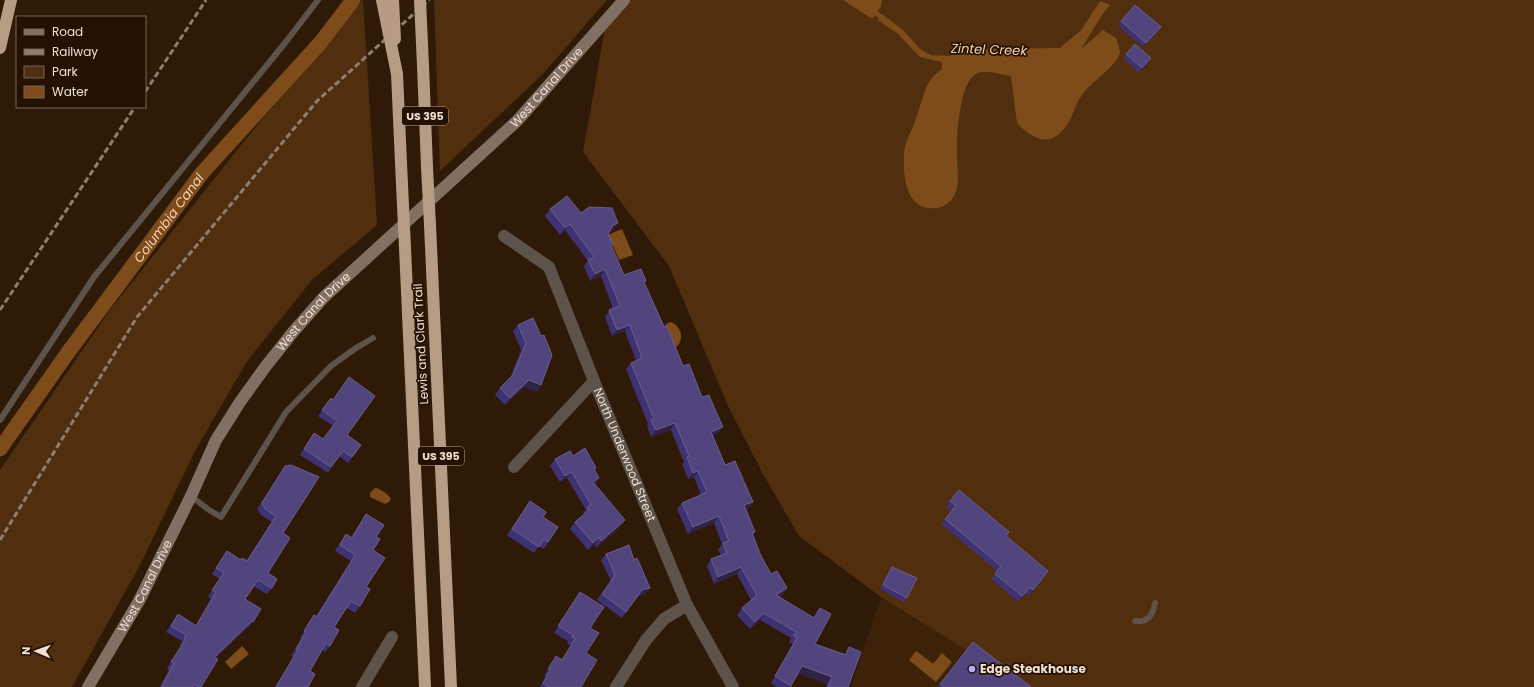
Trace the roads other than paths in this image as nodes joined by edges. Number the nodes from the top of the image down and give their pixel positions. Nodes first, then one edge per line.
1 (11, 0) edge
2 (318, 0) edge
3 (382, 0) edge
4 (393, 0) edge
5 (420, 0) edge
6 (624, 0) edge
7 (0, 48) edge
8 (397, 74) junction
9 (504, 236) dead end
10 (374, 338) dead end
11 (594, 380) junction
12 (0, 420) edge
13 (514, 467) dead end
14 (191, 496) junction
15 (1155, 603) dead end
16 (687, 605) junction
17 (1135, 621) dead end
18 (392, 637) dead end
19 (88, 687) edge
20 (362, 687) edge
21 (425, 687) edge
22 (451, 687) edge
23 (616, 687) edge
24 (733, 687) edge

1 - 7 highway
2 - 12 lane
3 - 8 highway, bridge
4 - 8 highway, Lewis and Clark Trail / US 395, bridge
5 - 22 highway, Lewis and Clark Trail / US 395, bridge
6 - 14 street, West Canal Drive
8 - 21 highway, Lewis and Clark Trail / US 395, bridge
9 - 11 street, North Underwood Street
10 - 14 lane
11 - 13 street
11 - 16 street, North Underwood Street
14 - 19 street, West Canal Drive
15 - 17 lane
16 - 23 street
16 - 24 street, North Underwood Street
18 - 20 street

